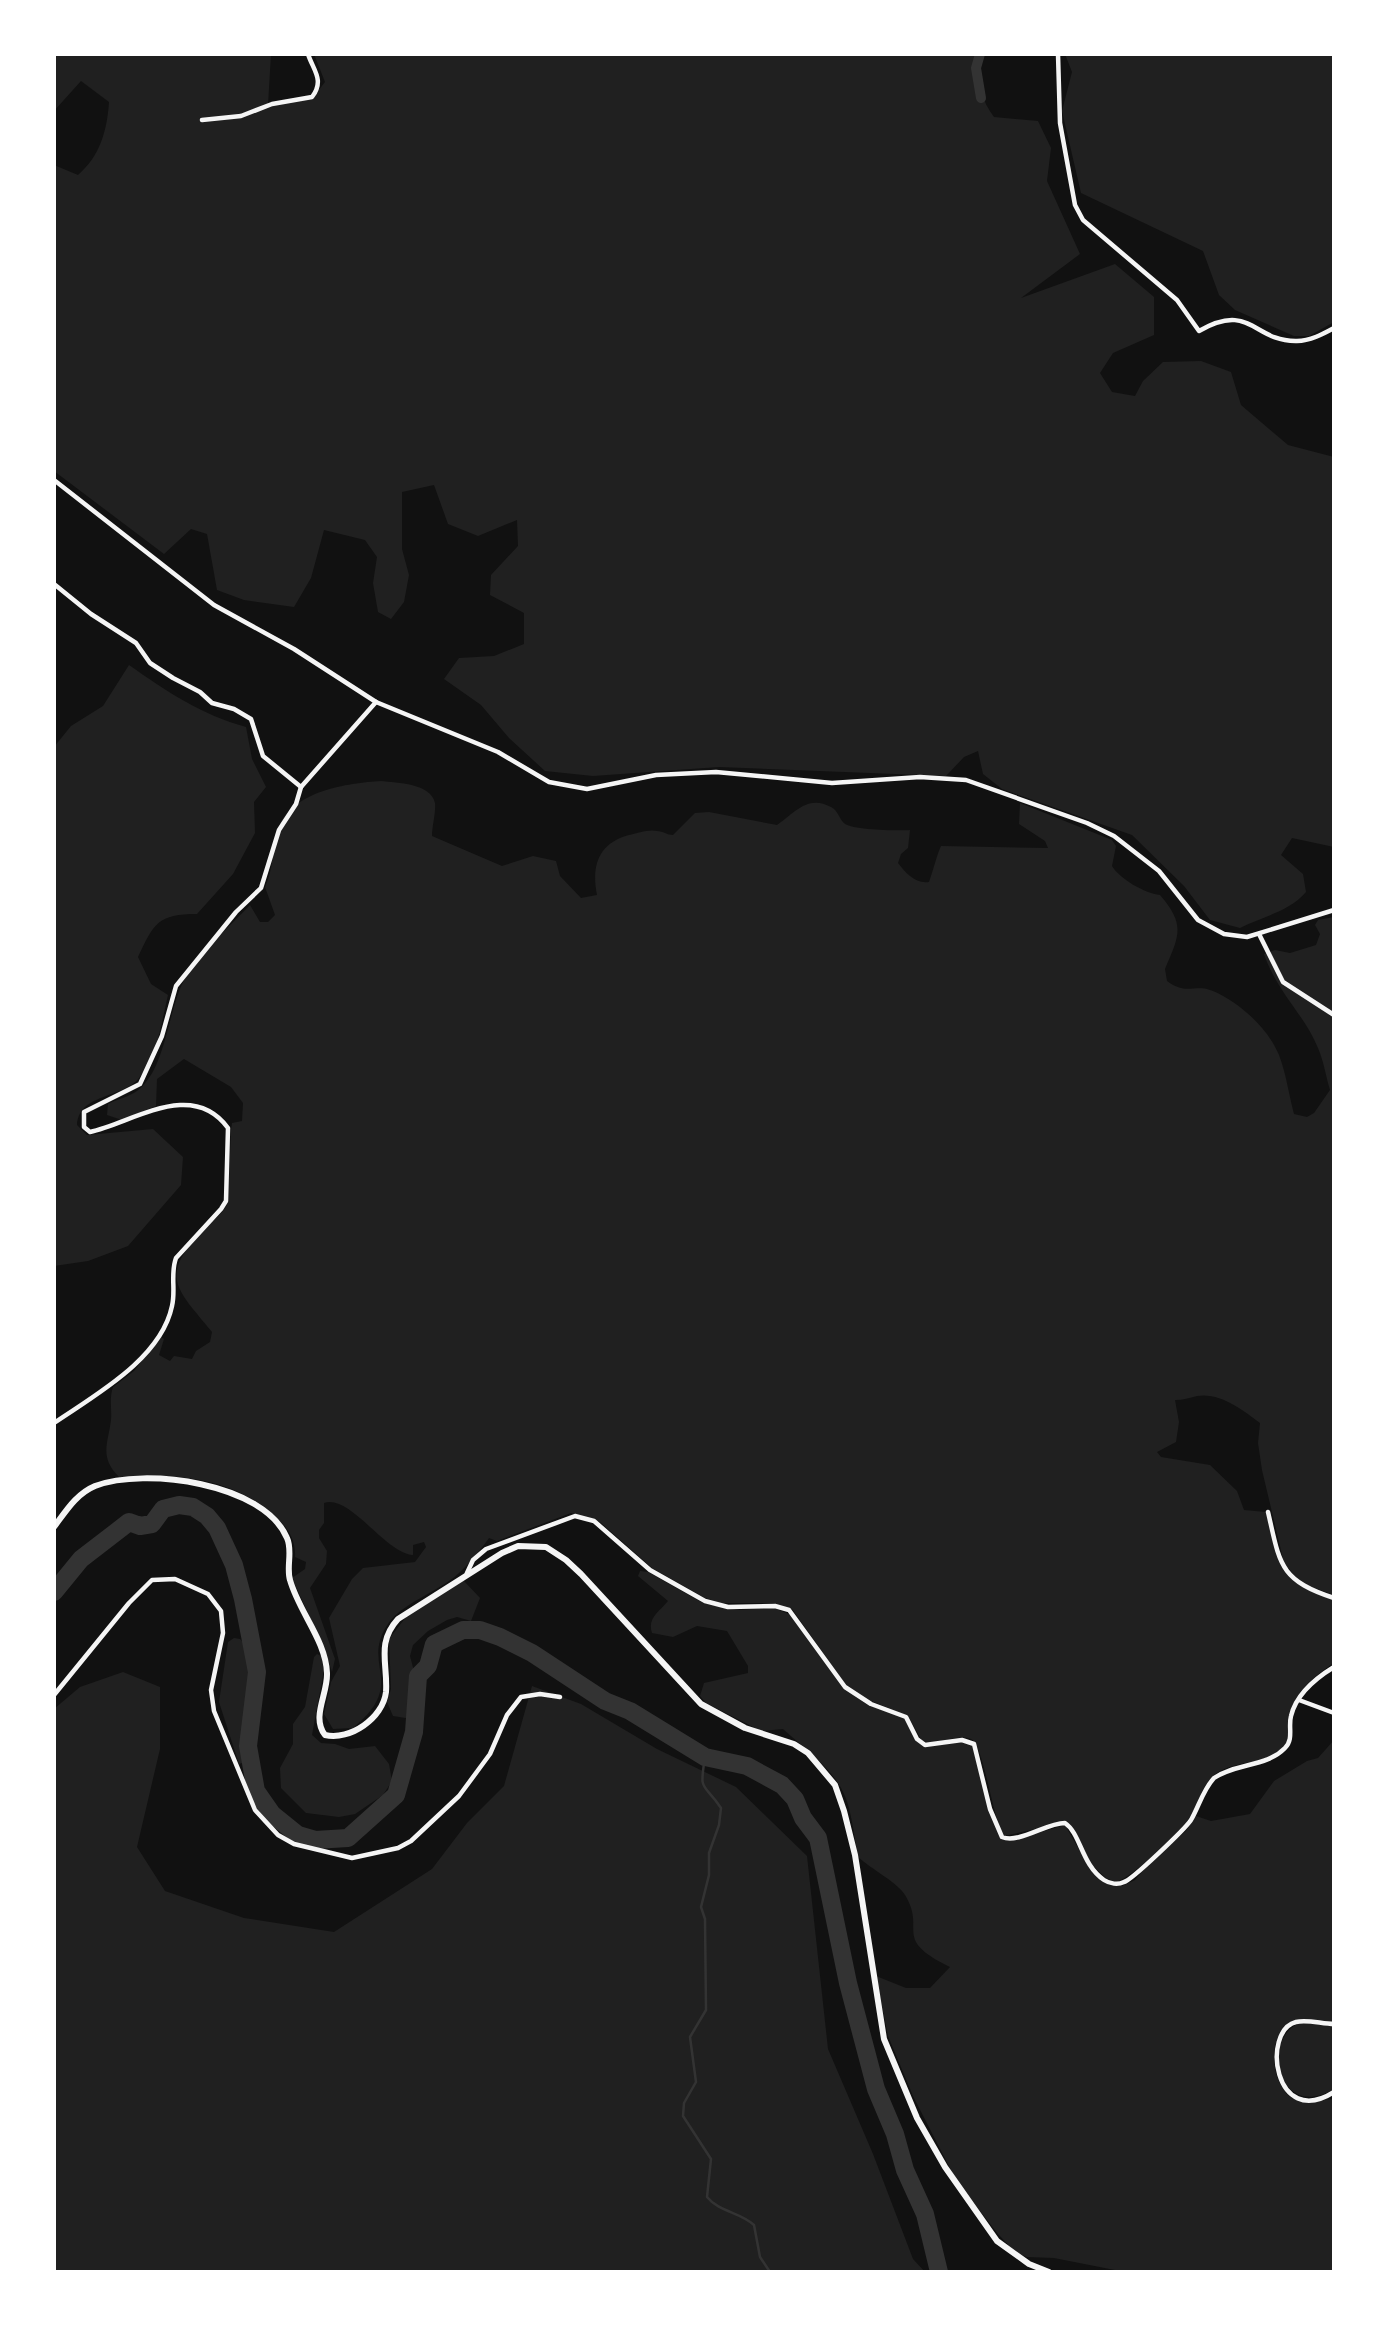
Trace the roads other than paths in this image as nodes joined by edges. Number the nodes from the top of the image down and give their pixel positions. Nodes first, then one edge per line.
1 (308, 54) edge
2 (1058, 54) edge
3 (202, 120) dead end
4 (1334, 328) edge
5 (54, 480) edge
6 (54, 584) edge
7 (376, 702) junction
8 (301, 787) junction
9 (1334, 910) edge
10 (1258, 934) junction
11 (1334, 1015) edge
12 (54, 1423) edge
13 (1268, 1512) dead end
14 (54, 1527) edge
15 (467, 1573) junction
16 (1334, 1598) edge
17 (1334, 1667) edge
18 (54, 1695) edge
19 (560, 1698) dead end
20 (1299, 1700) junction
21 (1334, 1713) edge
22 (1334, 2024) edge
23 (1334, 2092) edge
24 (1049, 2272) edge

1 - 3 street
2 - 4 street
5 - 7 street
6 - 8 street
7 - 8 street
7 - 10 street
8 - 12 street
9 - 10 street
10 - 11 street
13 - 16 street
14 - 15 main road
15 - 20 street
15 - 24 main road
17 - 20 street
18 - 19 street
20 - 21 street
22 - 23 street

